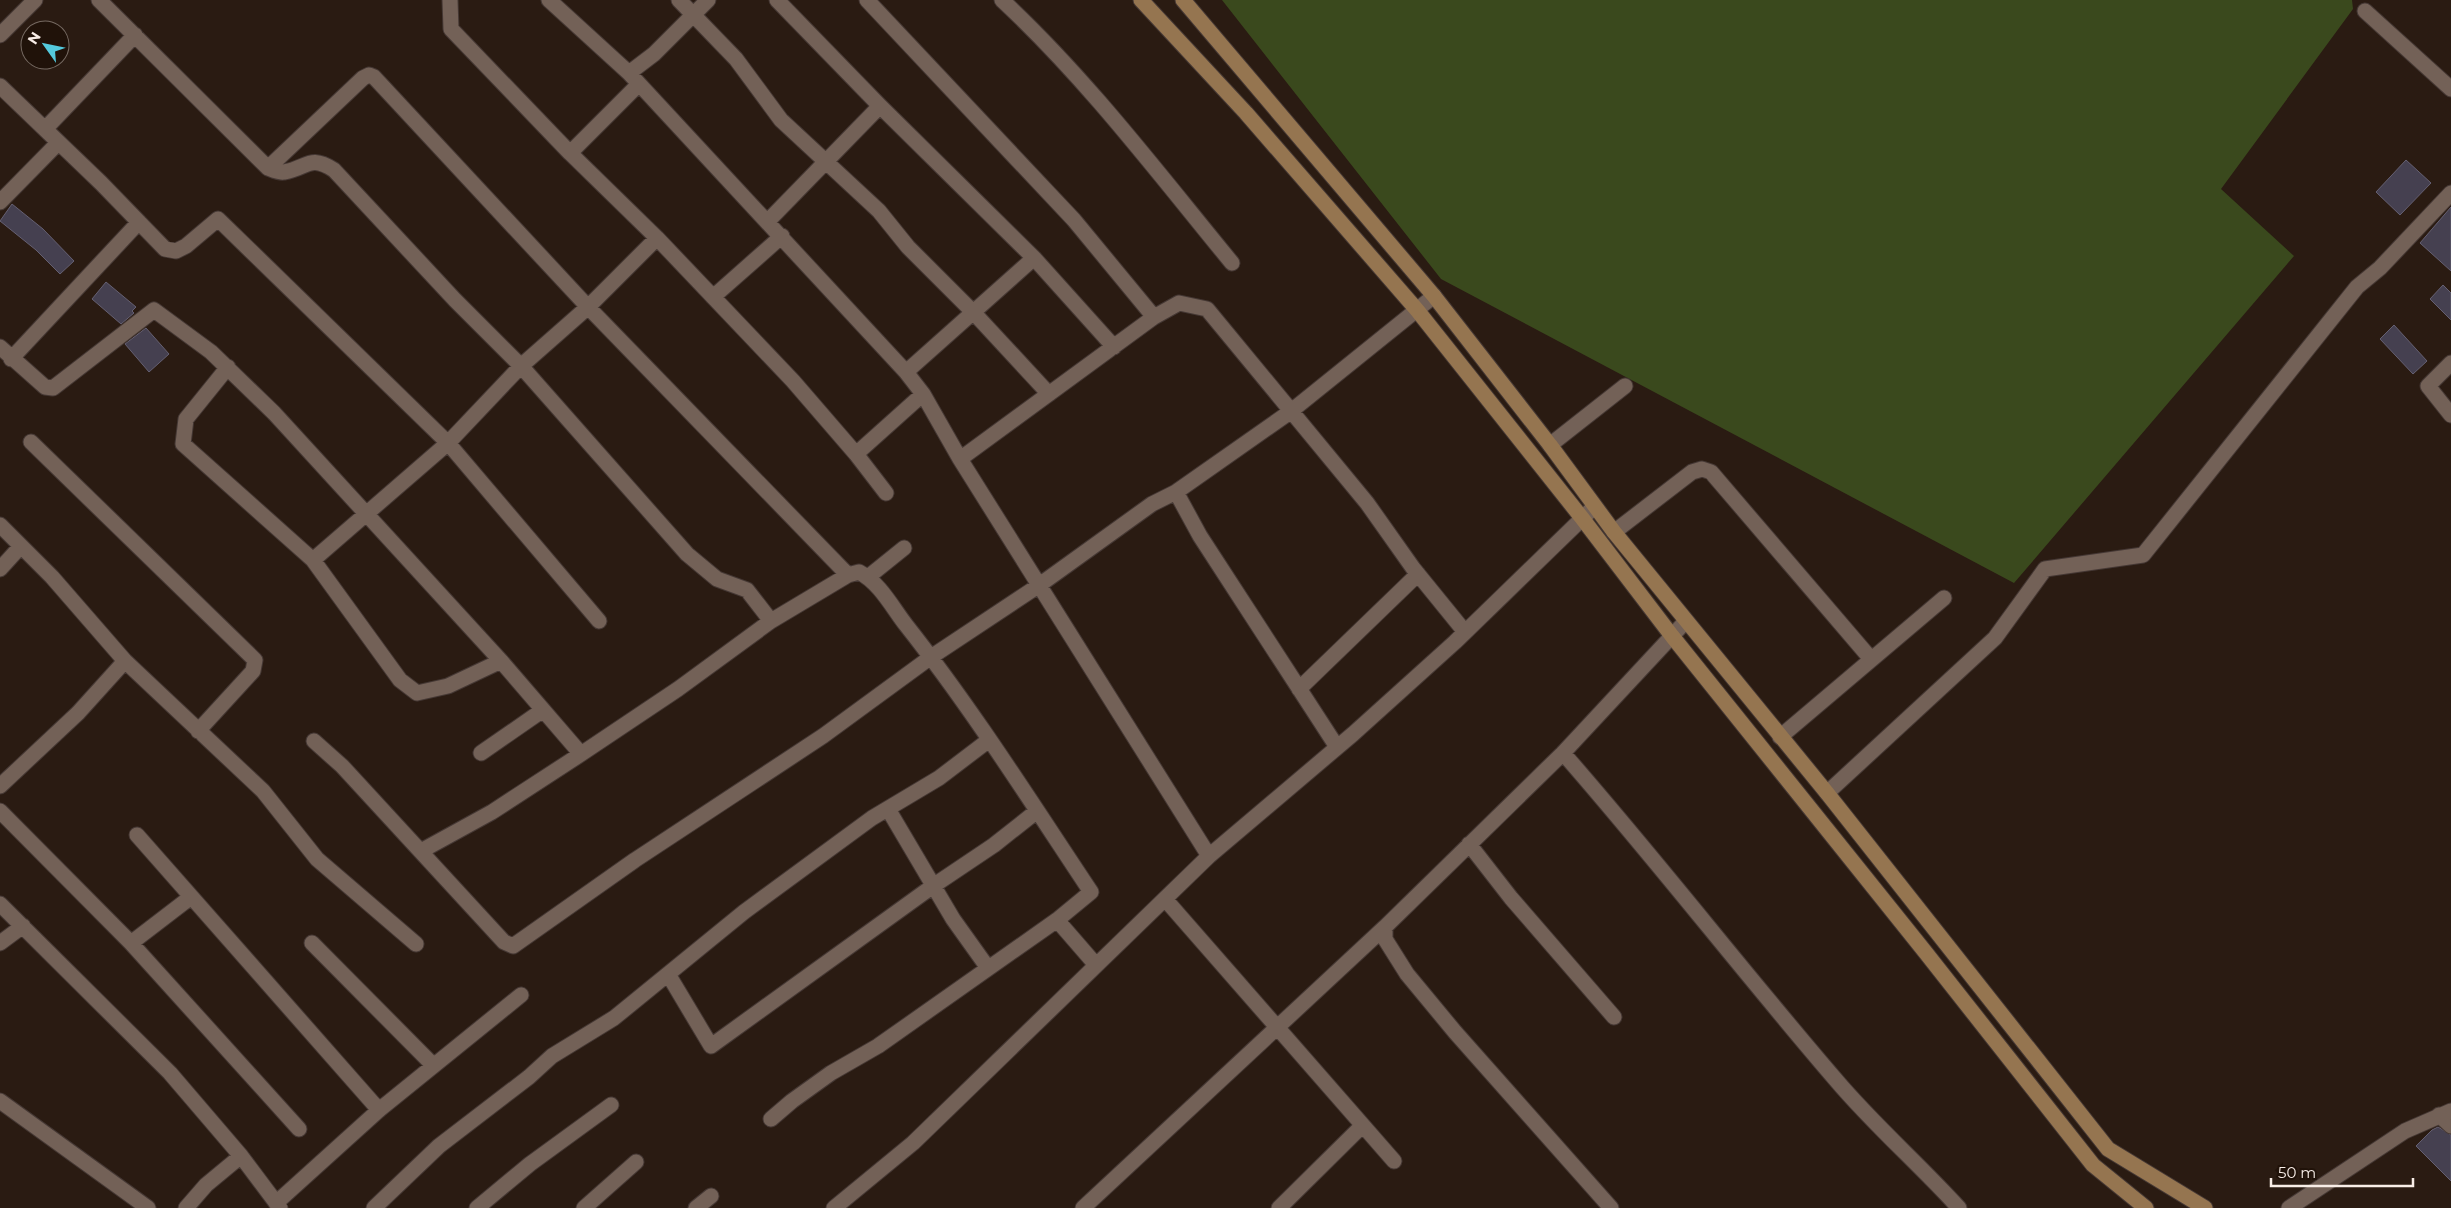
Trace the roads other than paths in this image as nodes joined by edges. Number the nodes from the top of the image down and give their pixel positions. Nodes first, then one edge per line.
1 (35, 0) edge
2 (450, 0) edge
3 (549, 0) edge
4 (679, 0) edge
5 (708, 0) edge
6 (777, 0) edge
7 (867, 0) edge
8 (1002, 0) edge
9 (1141, 0) edge
10 (1183, 0) edge
11 (103, 1) edge
12 (2365, 11) dead end
13 (693, 15) junction
14 (0, 35) edge
15 (135, 35) junction
16 (629, 73) junction
17 (640, 84) junction
18 (0, 86) edge
19 (2451, 90) edge
20 (880, 106) junction
21 (45, 129) junction
22 (58, 143) junction
23 (570, 153) junction
24 (825, 161) junction
25 (268, 168) junction
26 (2451, 193) edge
27 (0, 202) edge
28 (768, 221) junction
29 (139, 222) junction
30 (782, 236) junction
31 (657, 238) junction
32 (1034, 258) junction
33 (1232, 263) dead end
34 (1434, 296) junction
35 (714, 297) junction
36 (588, 307) junction
37 (1417, 310) junction
38 (974, 313) junction
39 (1154, 317) junction
40 (0, 346) edge
41 (1114, 347) junction
42 (11, 359) junction
43 (2451, 363) edge
44 (521, 366) junction
45 (228, 368) junction
46 (906, 372) junction
47 (1626, 386) dead end
48 (923, 394) junction
49 (1048, 394) junction
50 (1290, 412) junction
51 (2451, 415) edge
52 (31, 442) dead end
53 (448, 443) junction
54 (1550, 445) junction
55 (856, 454) junction
56 (960, 459) junction
57 (1176, 492) junction
58 (886, 493) dead end
59 (1594, 507) junction
60 (367, 513) junction
61 (1582, 518) junction
62 (0, 525) edge
63 (1614, 532) junction
64 (21, 546) junction
65 (904, 548) dead end
66 (313, 560) junction
67 (0, 569) edge
68 (848, 574) junction
69 (1418, 574) junction
70 (868, 577) junction
71 (1038, 586) junction
72 (1944, 598) dead end
73 (599, 621) dead end
74 (771, 621) junction
75 (1685, 622) junction
76 (1465, 632) junction
77 (1672, 636) junction
78 (931, 657) junction
79 (1871, 659) junction
80 (125, 661) junction
81 (501, 661) junction
82 (1298, 689) junction
83 (543, 710) junction
84 (198, 731) junction
85 (1780, 737) junction
86 (989, 740) junction
87 (314, 741) dead end
88 (1337, 747) junction
89 (1563, 752) junction
90 (481, 754) dead end
91 (581, 754) junction
92 (0, 786) edge
93 (1827, 793) junction
94 (888, 809) junction
95 (0, 811) edge
96 (1037, 811) junction
97 (137, 835) dead end
98 (1469, 844) junction
99 (421, 851) junction
100 (1209, 856) junction
101 (933, 886) junction
102 (191, 897) junction
103 (1165, 899) junction
104 (0, 904) edge
105 (1057, 920) junction
106 (23, 926) junction
107 (1385, 927) junction
108 (0, 943) edge
109 (131, 943) junction
110 (312, 943) dead end
111 (416, 944) dead end
112 (1096, 965) junction
113 (988, 968) junction
114 (668, 974) junction
115 (521, 995) dead end
116 (1614, 1017) dead end
117 (1278, 1028) junction
118 (433, 1064) junction
119 (0, 1101) edge
120 (611, 1105) dead end
121 (379, 1110) junction
122 (2445, 1113) edge
123 (771, 1120) dead end
124 (1362, 1126) junction
125 (2451, 1126) edge
126 (298, 1129) dead end
127 (241, 1156) junction
128 (1394, 1161) dead end
129 (636, 1162) dead end
130 (711, 1196) dead end
131 (278, 1206) edge
132 (148, 1208) edge
133 (186, 1208) edge
134 (374, 1208) edge
135 (477, 1208) edge
136 (584, 1208) edge
137 (696, 1208) edge
138 (834, 1208) edge
139 (1083, 1208) edge
140 (1279, 1208) edge
141 (1611, 1208) edge
142 (1959, 1208) edge
143 (2146, 1208) edge
144 (2205, 1208) edge
145 (2289, 1208) edge

1 - 14 street
2 - 23 street
3 - 16 street
4 - 13 street
5 - 13 street
6 - 20 street
7 - 39 street
8 - 33 street
9 - 37 street
10 - 34 street
11 - 15 street
12 - 19 street
13 - 16 street
13 - 24 street
15 - 21 street
15 - 25 street
16 - 17 street
17 - 23 street
17 - 28 street
18 - 21 street
20 - 24 street
20 - 32 street
21 - 22 street
22 - 27 street
22 - 29 street
23 - 31 street
24 - 28 street
24 - 38 street
25 - 36 street
25 - 44 street
26 - 93 street
28 - 30 street
29 - 42 street
29 - 53 street
30 - 35 street
30 - 46 street
31 - 35 street
31 - 36 street
32 - 38 street
32 - 41 street
34 - 37 street
34 - 54 street
35 - 55 street
36 - 44 street
36 - 68 street
37 - 50 street
37 - 61 street
38 - 46 street
38 - 49 street
39 - 41 street
39 - 50 street
40 - 42 street
41 - 49 street
42 - 45 street
43 - 51 street
44 - 53 street
44 - 74 street
45 - 60 street
45 - 66 street
46 - 48 street
47 - 54 street
48 - 55 street
48 - 56 street
49 - 56 street
50 - 57 street
50 - 69 street
52 - 84 street
53 - 60 street
53 - 73 street
54 - 59 street
55 - 58 street
56 - 71 street
57 - 71 street
57 - 82 street
59 - 61 street
59 - 63 street
60 - 66 street
60 - 81 street
61 - 76 street
61 - 77 street
62 - 64 street
63 - 75 street
63 - 79 street
64 - 67 street
64 - 80 street
65 - 70 street
66 - 81 street
68 - 70 street
68 - 74 street
69 - 76 street
69 - 82 street
70 - 78 street
71 - 78 street
71 - 100 street
72 - 79 street
74 - 91 street
75 - 77 street
75 - 85 street
76 - 88 street
77 - 89 street
77 - 143 street
78 - 86 street
78 - 99 street
79 - 85 street
80 - 84 street
80 - 92 street
81 - 83 street
82 - 88 street
83 - 90 street
83 - 91 street
84 - 111 street
85 - 93 street
86 - 94 street
86 - 96 street
87 - 99 street
88 - 100 street
89 - 98 street
89 - 142 street
91 - 99 street
93 - 144 street
94 - 101 street
94 - 114 street
95 - 109 street
96 - 101 street
96 - 105 street
97 - 102 street
98 - 107 street
98 - 116 street
100 - 103 street
101 - 113 street
101 - 114 street
102 - 109 street
102 - 121 street
103 - 112 street
103 - 117 street
104 - 106 street
105 - 112 street
105 - 113 street
106 - 108 street
106 - 127 street
107 - 117 street
107 - 141 street
109 - 126 street
110 - 118 street
112 - 138 street
113 - 123 street
114 - 134 street
115 - 118 street
117 - 124 street
117 - 139 street
118 - 121 street
119 - 132 street
120 - 135 street
121 - 131 street
122 - 125 street
122 - 145 street
124 - 128 street
124 - 140 street
127 - 131 street
127 - 133 street
129 - 136 street
130 - 137 street

